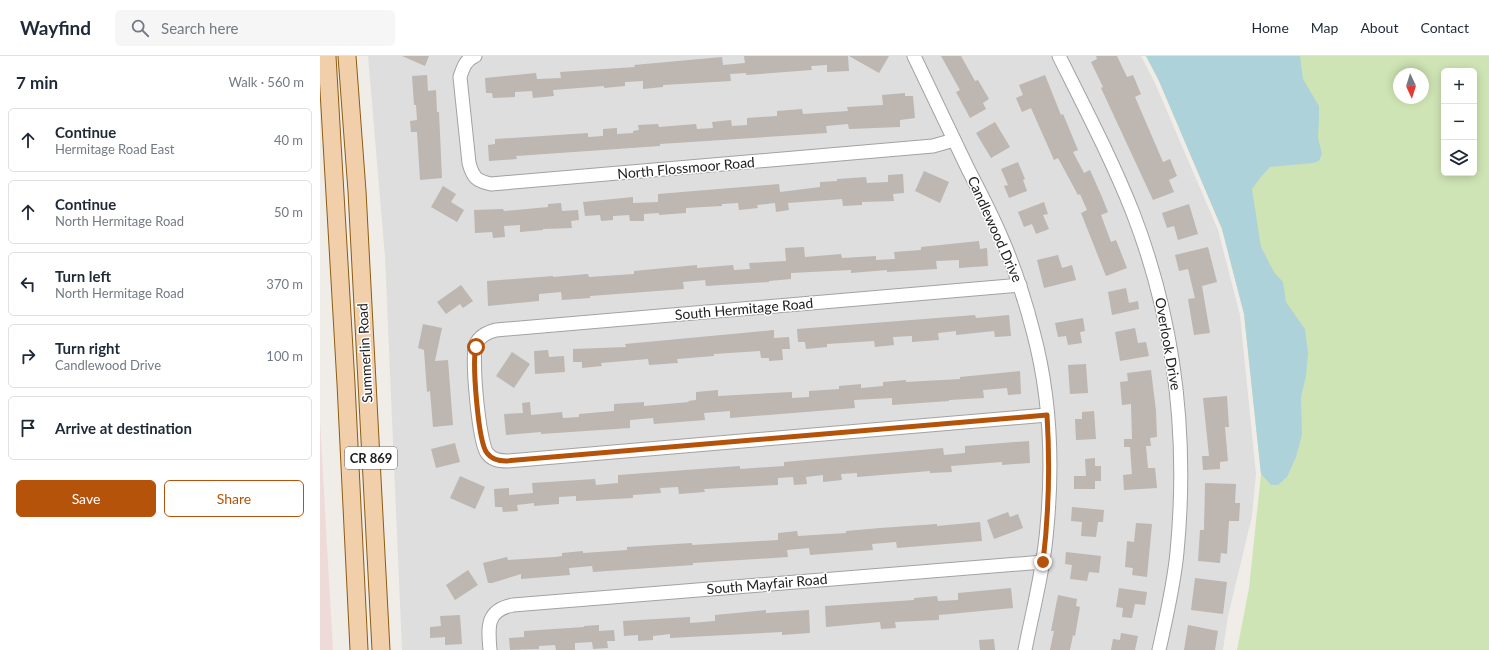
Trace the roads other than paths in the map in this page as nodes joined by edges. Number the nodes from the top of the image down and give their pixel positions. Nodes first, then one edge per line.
1 (327, 56) edge
2 (347, 56) edge
3 (475, 56) edge
4 (914, 56) edge
5 (1059, 56) edge
6 (954, 140) junction
7 (1020, 286) junction
8 (1047, 415) junction
9 (1043, 562) junction
10 (359, 650) edge
11 (381, 650) edge
12 (490, 650) edge
13 (1025, 650) edge
14 (1159, 650) edge

1 - 10 main road, Summerlin Road / CR 869
2 - 11 main road, Summerlin Road / CR 869
3 - 6 street, North Flossmoor Road
4 - 6 street, Candlewood Drive
5 - 14 street, Overlook Drive
6 - 7 street, Candlewood Drive
7 - 8 street, Candlewood Drive
7 - 8 street, South Hermitage Road
8 - 9 street, Candlewood Drive
9 - 12 street, South Mayfair Road
9 - 13 street, Candlewood Drive

